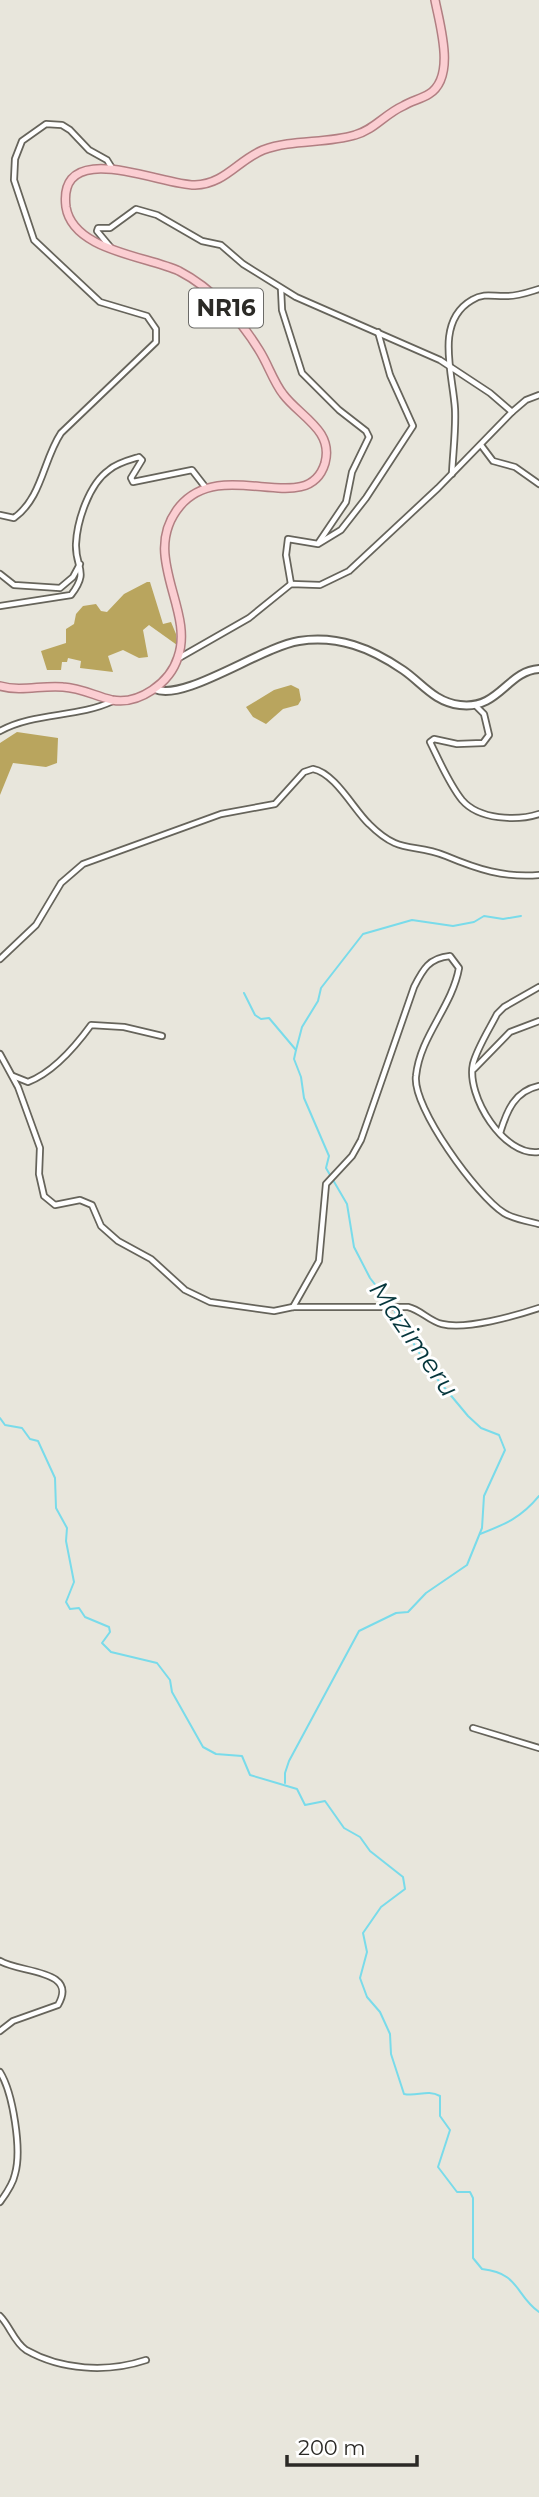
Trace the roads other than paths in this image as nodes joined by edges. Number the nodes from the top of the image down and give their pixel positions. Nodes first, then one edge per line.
1 (435, 0) edge
2 (112, 168) junction
3 (112, 249) junction
4 (281, 289) junction
5 (539, 289) edge
6 (378, 331) junction
7 (450, 366) junction
8 (539, 395) edge
9 (512, 412) junction
10 (481, 445) junction
11 (452, 475) junction
12 (539, 484) edge
13 (206, 488) junction
14 (0, 515) edge
15 (318, 544) junction
16 (80, 563) junction
17 (0, 574) edge
18 (291, 584) junction
19 (0, 606) edge
20 (178, 658) junction
21 (539, 669) edge
22 (0, 686) edge
23 (155, 689) junction
24 (114, 701) junction
25 (476, 706) junction
26 (0, 731) edge
27 (539, 814) edge
28 (539, 875) edge
29 (0, 959) edge
30 (539, 987) edge
31 (539, 1021) edge
32 (162, 1036) dead end
33 (0, 1054) edge
34 (473, 1070) junction
35 (12, 1076) junction
36 (539, 1086) edge
37 (500, 1133) junction
38 (539, 1152) edge
39 (539, 1224) edge
40 (293, 1307) junction
41 (539, 1308) edge
42 (473, 1728) dead end
43 (539, 1748) edge
44 (0, 1961) edge
45 (0, 2031) edge
46 (0, 2072) edge
47 (0, 2202) edge
48 (0, 2316) edge
49 (146, 2360) dead end

1 - 2 main road, NR16
2 - 3 main road, NR16
2 - 14 street
3 - 4 street
3 - 13 main road, NR16
4 - 6 street
4 - 15 street
5 - 7 street
6 - 7 street
6 - 15 street
7 - 9 street
7 - 11 street
8 - 9 street
9 - 10 street
10 - 11 street
10 - 12 street
11 - 18 street
13 - 16 street
13 - 20 main road, NR16
15 - 18 street
16 - 17 street
16 - 19 street
18 - 20 street
20 - 23 main road
21 - 25 main road
22 - 24 main road
23 - 24 main road
23 - 25 main road
24 - 26 street
25 - 27 street
28 - 29 street
30 - 34 street
31 - 34 street
32 - 35 street
33 - 35 street
34 - 37 street
35 - 40 street
36 - 37 street
37 - 38 street
39 - 40 street
40 - 41 street
42 - 43 street
44 - 45 street
46 - 47 street
48 - 49 street

